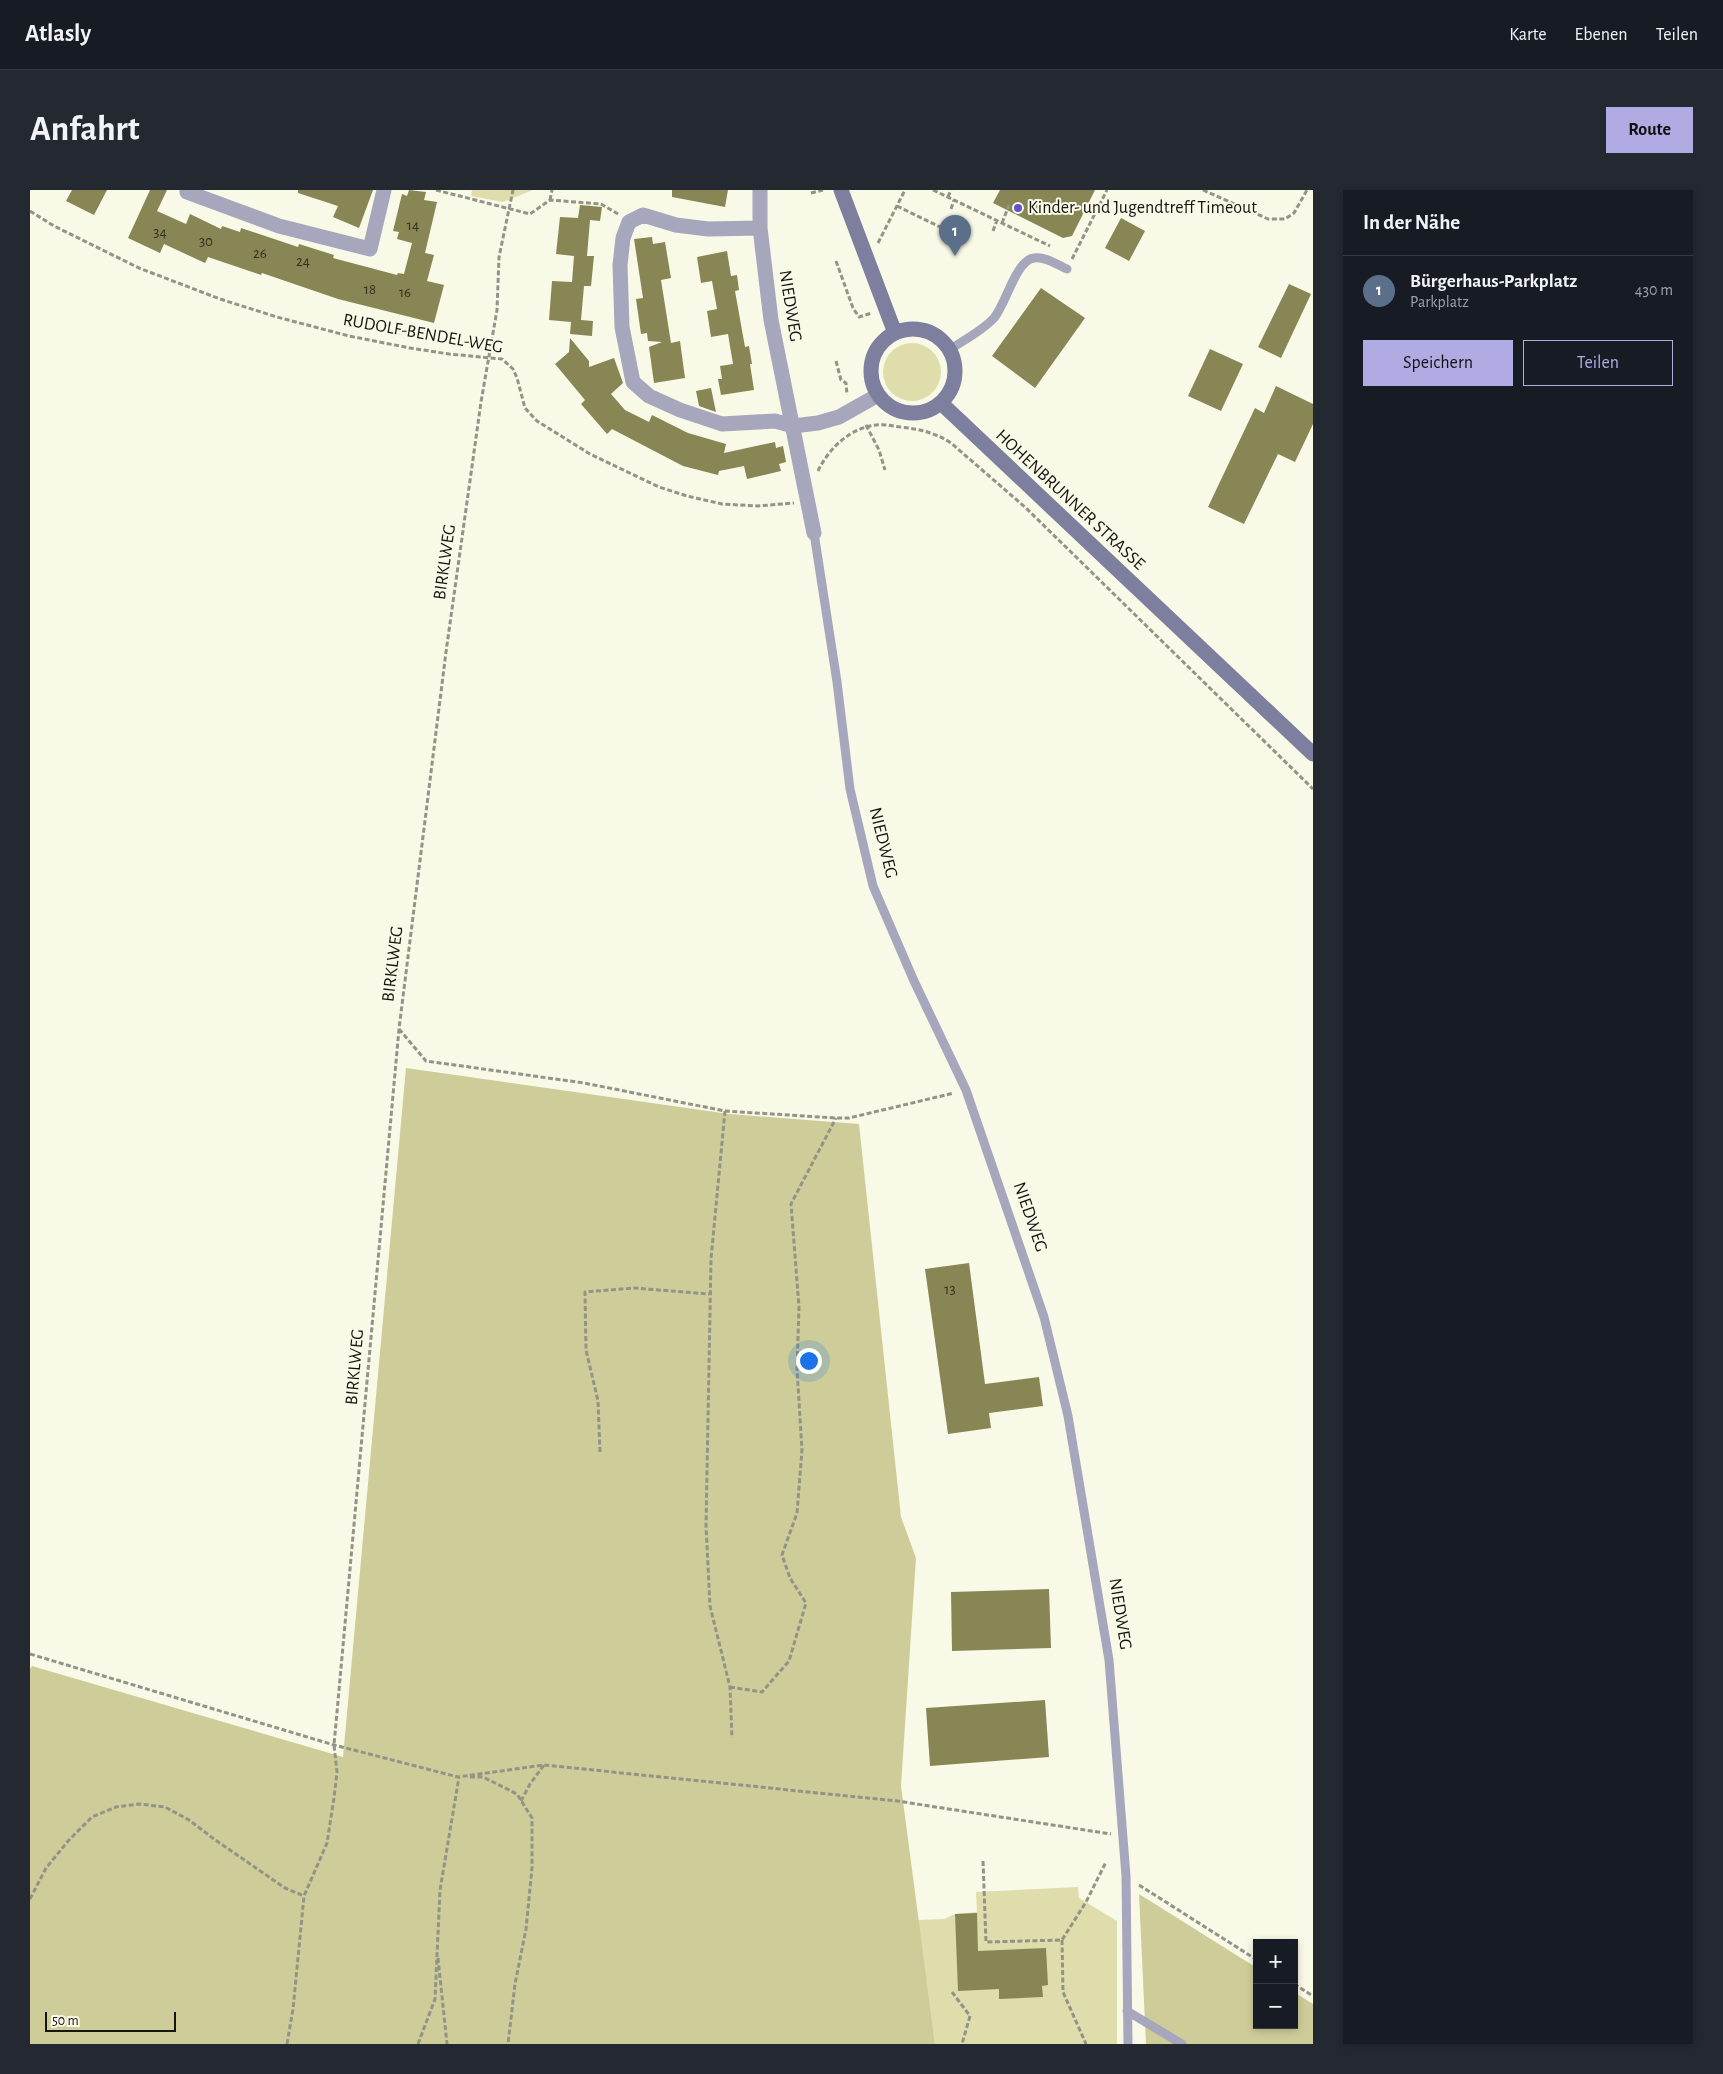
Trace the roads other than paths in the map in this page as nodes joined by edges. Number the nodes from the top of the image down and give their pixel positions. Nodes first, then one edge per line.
1 (384, 190) edge
2 (760, 190) edge
3 (841, 190) edge
4 (187, 192) dead end
5 (760, 228) junction
6 (1068, 269) road end
7 (895, 333) junction
8 (950, 350) junction
9 (878, 396) junction
10 (941, 403) junction
11 (793, 426) junction
12 (814, 533) joint
13 (1313, 754) edge
14 (1127, 2011) junction
15 (1128, 2044) edge
16 (1182, 2044) edge

1 - 4 street
2 - 5 street, NIEDWEG
3 - 7 main road
5 - 11 street, NIEDWEG
5 - 11 street
6 - 8 lane
7 - 8 main road
7 - 9 main road
8 - 10 main road
9 - 10 main road
9 - 11 street
10 - 13 main road, HOHENBRUNNER STRASSE
11 - 12 street, NIEDWEG
12 - 14 lane, NIEDWEG
14 - 15 lane, NIEDWEG
14 - 16 lane

